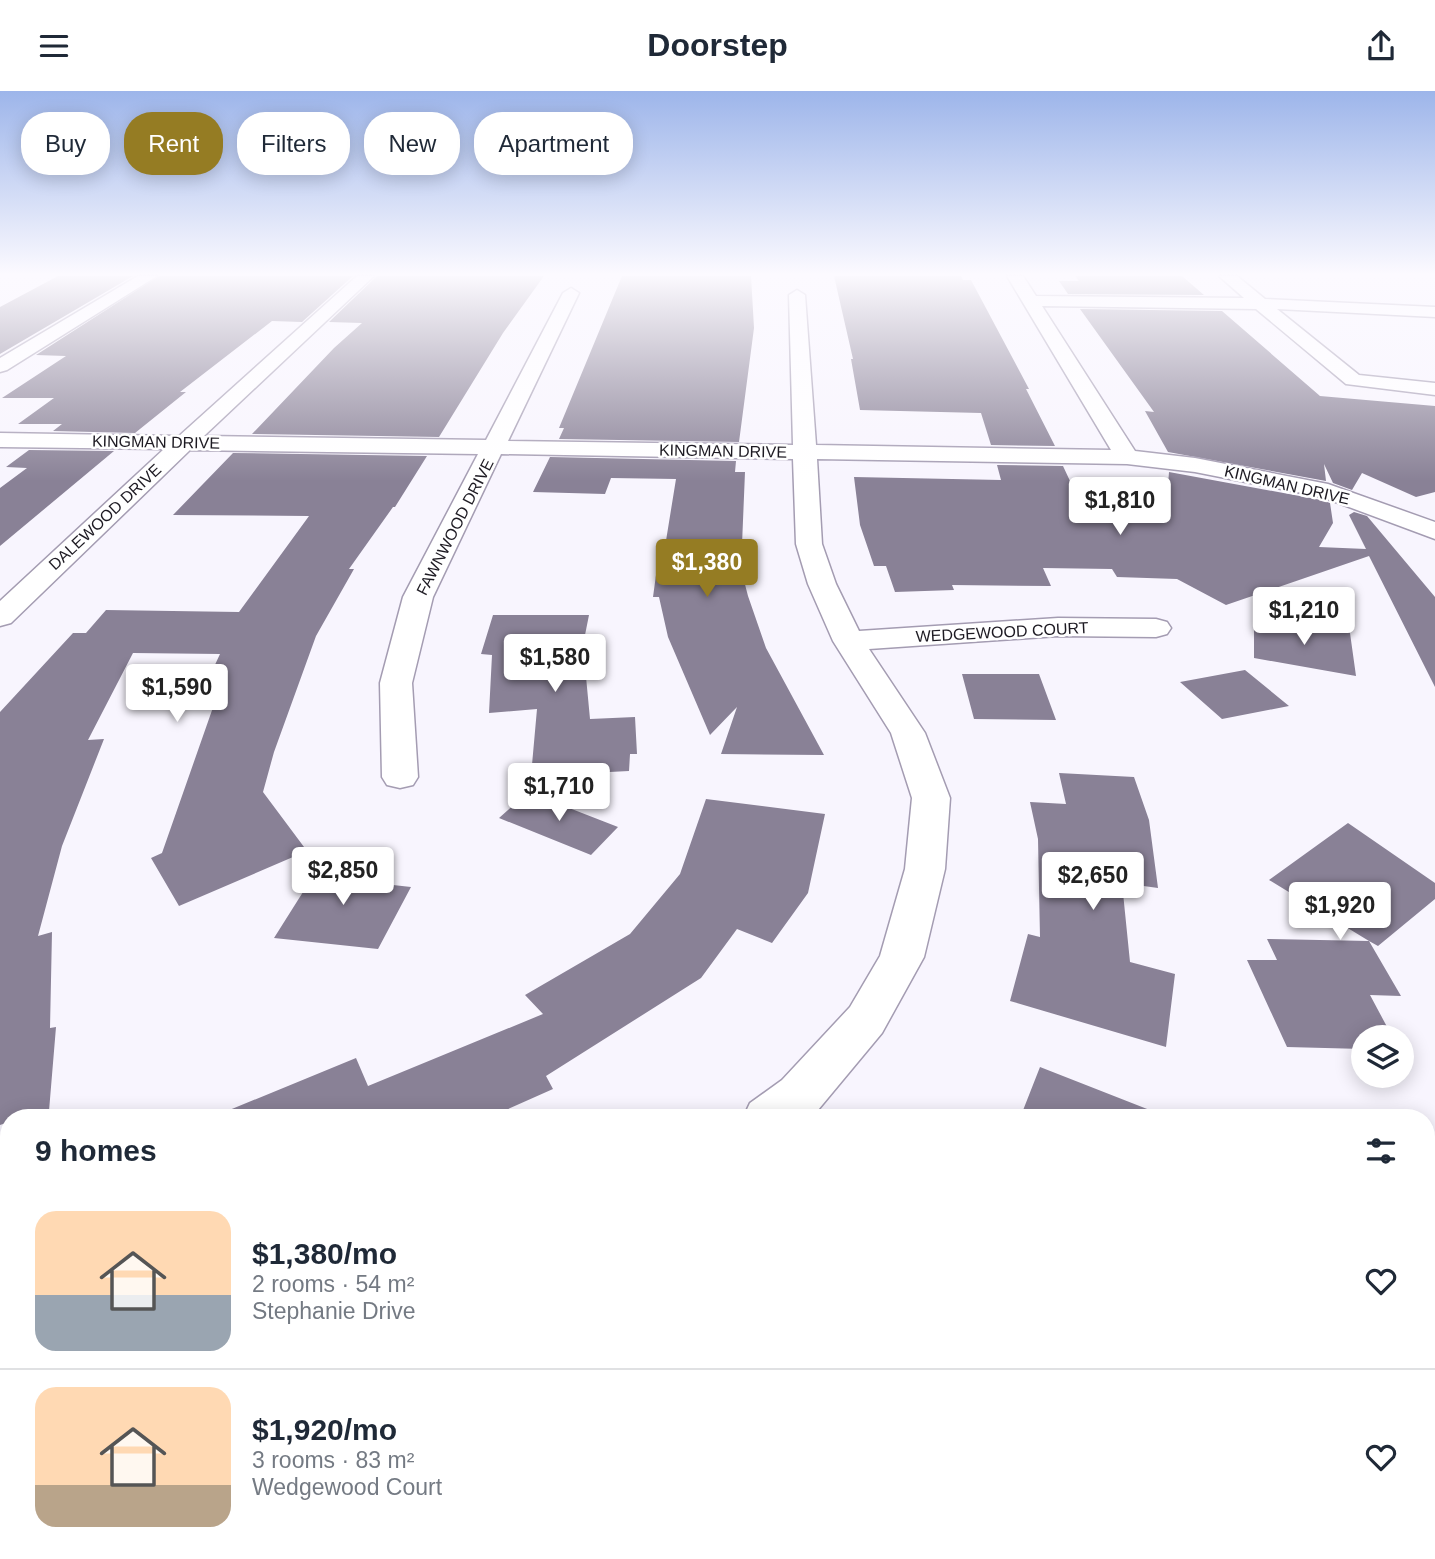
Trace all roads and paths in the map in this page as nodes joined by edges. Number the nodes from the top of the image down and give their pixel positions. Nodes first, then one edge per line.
1 (36, 345) edge
2 (291, 345) edge
3 (546, 345) edge
4 (799, 345) edge
5 (1057, 345) edge
6 (1310, 345) edge
7 (0, 366) edge
8 (1435, 389) edge
9 (0, 440) edge
10 (184, 443) junction
11 (496, 447) junction
12 (804, 452) junction
13 (1127, 457) junction
14 (1435, 531) edge
15 (0, 617) edge
16 (1156, 628) dead end
17 (848, 641) junction
18 (400, 777) dead end
19 (781, 1109) edge

1 - 7 street
2 - 10 street, DALEWOOD DRIVE
3 - 11 street, FAWNWOOD DRIVE
4 - 12 street
5 - 13 street
6 - 8 street
9 - 10 street, KINGMAN DRIVE
10 - 11 street, KINGMAN DRIVE
10 - 15 street, DALEWOOD DRIVE
11 - 12 street, KINGMAN DRIVE
11 - 18 street, FAWNWOOD DRIVE
12 - 13 street, KINGMAN DRIVE
12 - 17 street
13 - 14 street, KINGMAN DRIVE
16 - 17 street, WEDGEWOOD COURT
17 - 19 street

